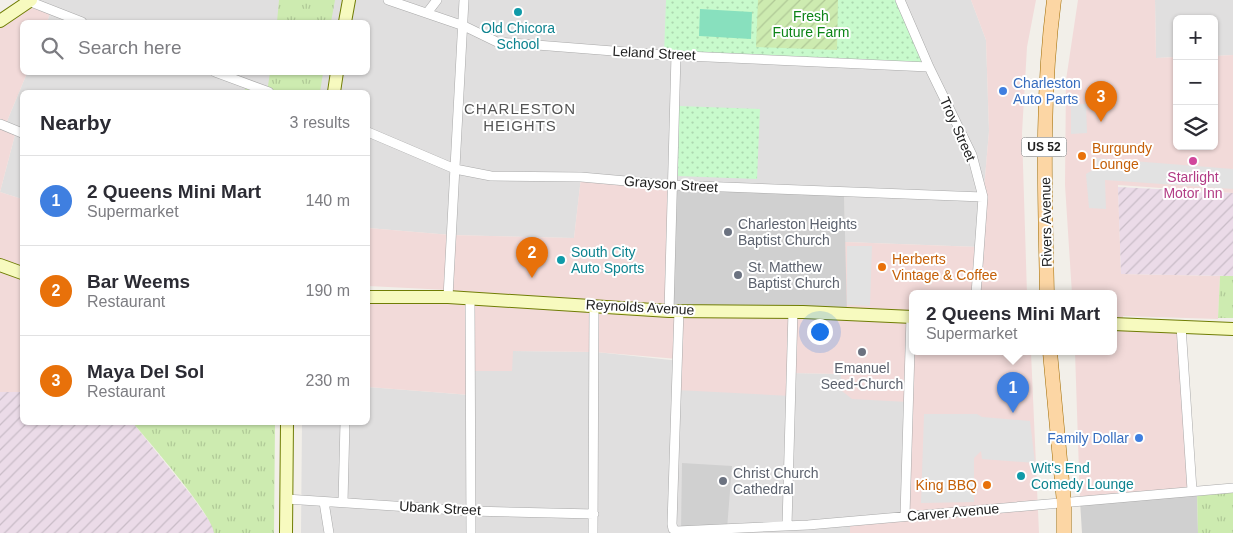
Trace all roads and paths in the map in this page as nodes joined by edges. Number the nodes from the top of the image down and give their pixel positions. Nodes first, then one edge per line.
1 (348, 0) edge
2 (388, 0) edge
3 (437, 0) edge
4 (464, 0) edge
5 (900, 0) edge
6 (1054, 0) edge
7 (29, 1) edge
8 (427, 13) junction
9 (77, 20) edge
10 (345, 20) edge
11 (0, 21) edge
12 (464, 26) junction
13 (676, 55) junction
14 (928, 67) junction
15 (223, 75) edge
16 (337, 75) edge
17 (263, 90) edge
18 (334, 90) edge
19 (0, 124) edge
20 (20, 132) edge
21 (370, 133) edge
22 (455, 169) junction
23 (671, 185) junction
24 (983, 197) junction
25 (0, 265) edge
26 (20, 272) edge
27 (976, 290) edge
28 (1047, 290) edge
29 (370, 297) edge
30 (448, 297) junction
31 (470, 298) junction
32 (594, 305) junction
33 (674, 311) junction
34 (793, 312) junction
35 (909, 317) edge
36 (1117, 324) edge
37 (1182, 326) junction
38 (1233, 328) edge
39 (911, 355) edge
40 (1050, 355) edge
41 (287, 425) edge
42 (344, 425) edge
43 (1233, 488) edge
44 (1192, 490) junction
45 (286, 498) junction
46 (324, 502) junction
47 (343, 502) junction
48 (1064, 503) junction
49 (471, 511) junction
50 (594, 514) junction
51 (905, 515) junction
52 (787, 525) junction
53 (807, 529) edge
54 (709, 531) edge
55 (286, 533) edge
56 (329, 533) edge
57 (471, 533) edge
58 (593, 533) edge
59 (1064, 533) edge

1 - 10 street
2 - 8 street, Leland Street
3 - 8 street
4 - 12 street
5 - 14 street, Troy Street
6 - 28 main road, Rivers Avenue / US 52
7 - 9 street
7 - 11 street
8 - 12 street, Leland Street
12 - 13 street, Leland Street
12 - 22 street
13 - 14 street, Leland Street
13 - 23 street
14 - 24 street, Troy Street
15 - 17 street
16 - 18 street
19 - 20 street
21 - 22 street, Grayson Street
22 - 23 street, Grayson Street
22 - 30 street
23 - 24 street, Grayson Street
23 - 33 street
24 - 27 street, Troy Street
25 - 26 street
29 - 30 street, Reynolds Avenue
30 - 31 street, Reynolds Avenue
31 - 32 street, Reynolds Avenue
31 - 49 street
32 - 33 street, Reynolds Avenue
32 - 50 street
33 - 34 street, Reynolds Avenue
33 - 54 street, Carver Avenue
34 - 35 street, Reynolds Avenue
34 - 52 street
36 - 37 street
37 - 38 street
37 - 44 street
39 - 51 street
40 - 48 main road
41 - 45 street
42 - 47 street
43 - 44 street, Carver Avenue
44 - 48 street, Carver Avenue
45 - 46 street, Ubank Street
45 - 55 street
46 - 47 street, Ubank Street
46 - 56 street
47 - 49 street, Ubank Street
48 - 51 street, Carver Avenue
48 - 59 main road
49 - 50 street, Ubank Street
49 - 57 street
50 - 58 street
51 - 53 street, Carver Avenue
52 - 53 street, Carver Avenue
52 - 54 street, Carver Avenue

